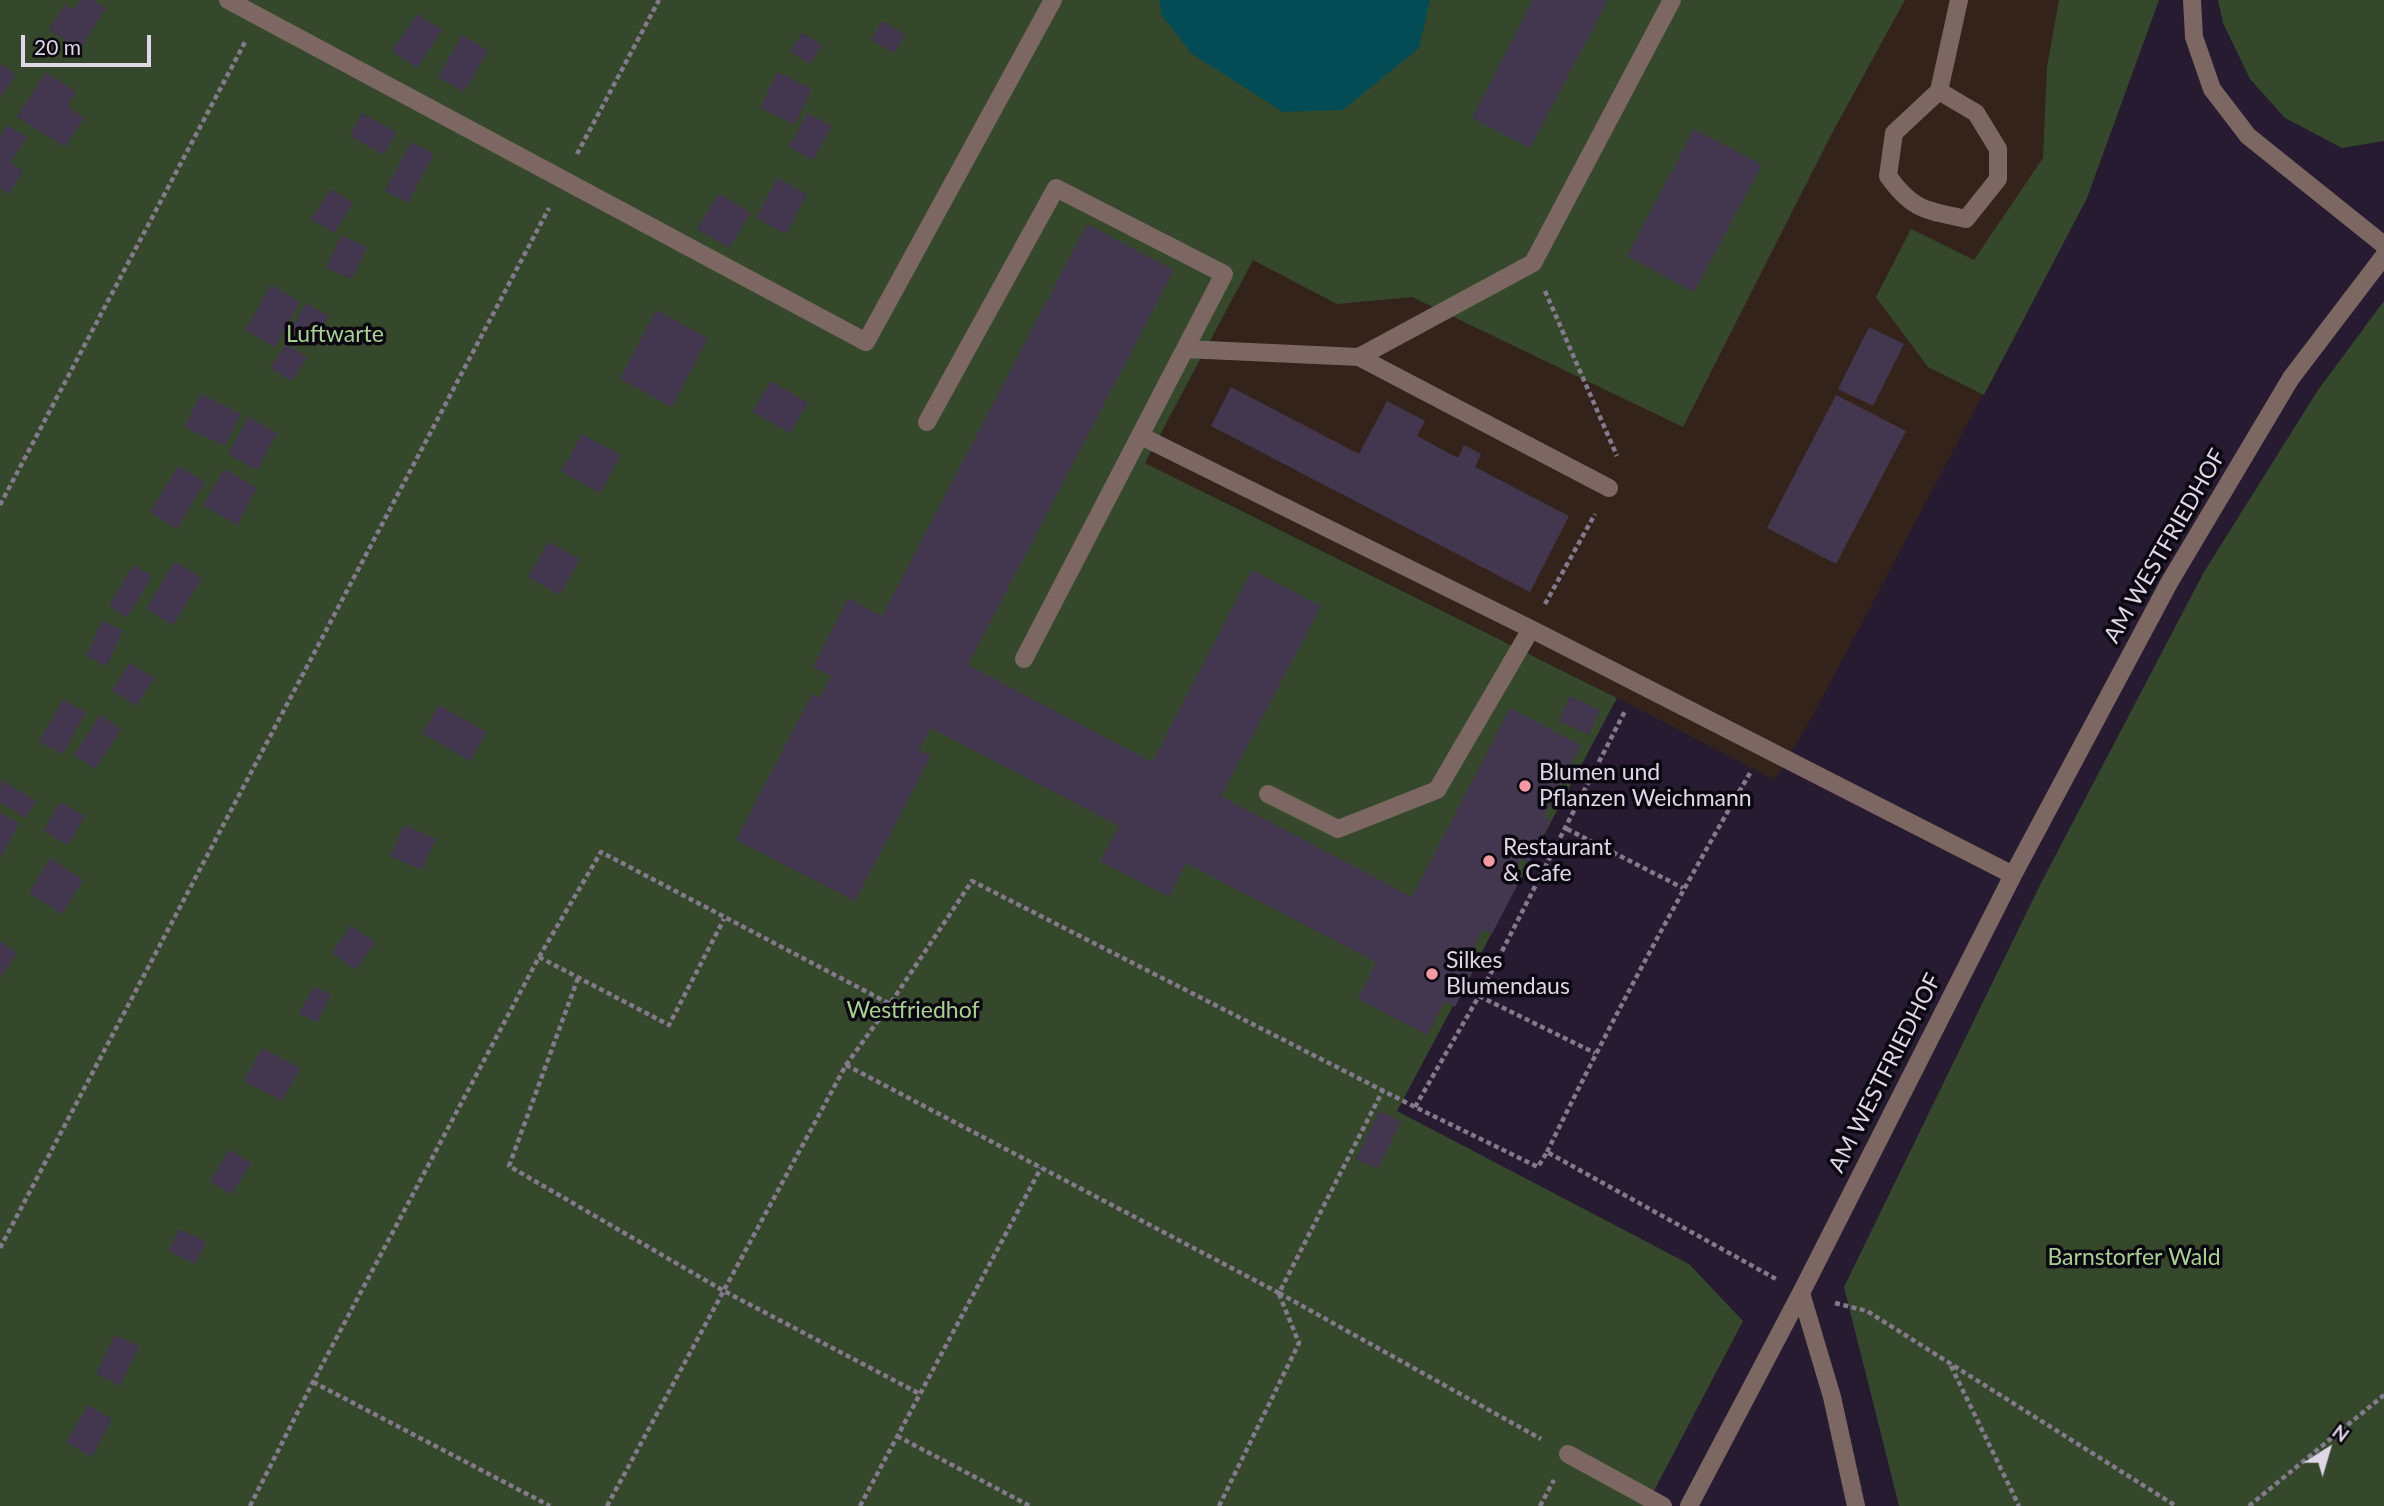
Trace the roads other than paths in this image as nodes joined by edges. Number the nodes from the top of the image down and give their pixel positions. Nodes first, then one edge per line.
1 (228, 0) edge
2 (1053, 0) edge
3 (1672, 0) edge
4 (1959, 0) edge
5 (2192, 0) edge
6 (1939, 91) junction
7 (2384, 245) edge
8 (2384, 256) edge
9 (1185, 349) junction
10 (1359, 357) junction
11 (927, 422) dead end
12 (1141, 436) junction
13 (1609, 488) dead end
14 (1531, 629) junction
15 (1024, 659) dead end
16 (1268, 794) dead end
17 (2013, 875) junction
18 (1801, 1293) junction
19 (1568, 1454) road end
20 (1663, 1506) edge
21 (1689, 1506) edge
22 (1856, 1506) edge

1 - 2 street
3 - 10 street
4 - 6 street
5 - 7 street
6 - 6 street
8 - 17 street, AM WESTFRIEDHOF
9 - 10 street
9 - 11 street
9 - 12 street
10 - 13 street
12 - 14 street
12 - 15 street
14 - 16 street
14 - 17 street
17 - 18 street, AM WESTFRIEDHOF
18 - 21 street, AM WESTFRIEDHOF
18 - 22 street
19 - 20 street

